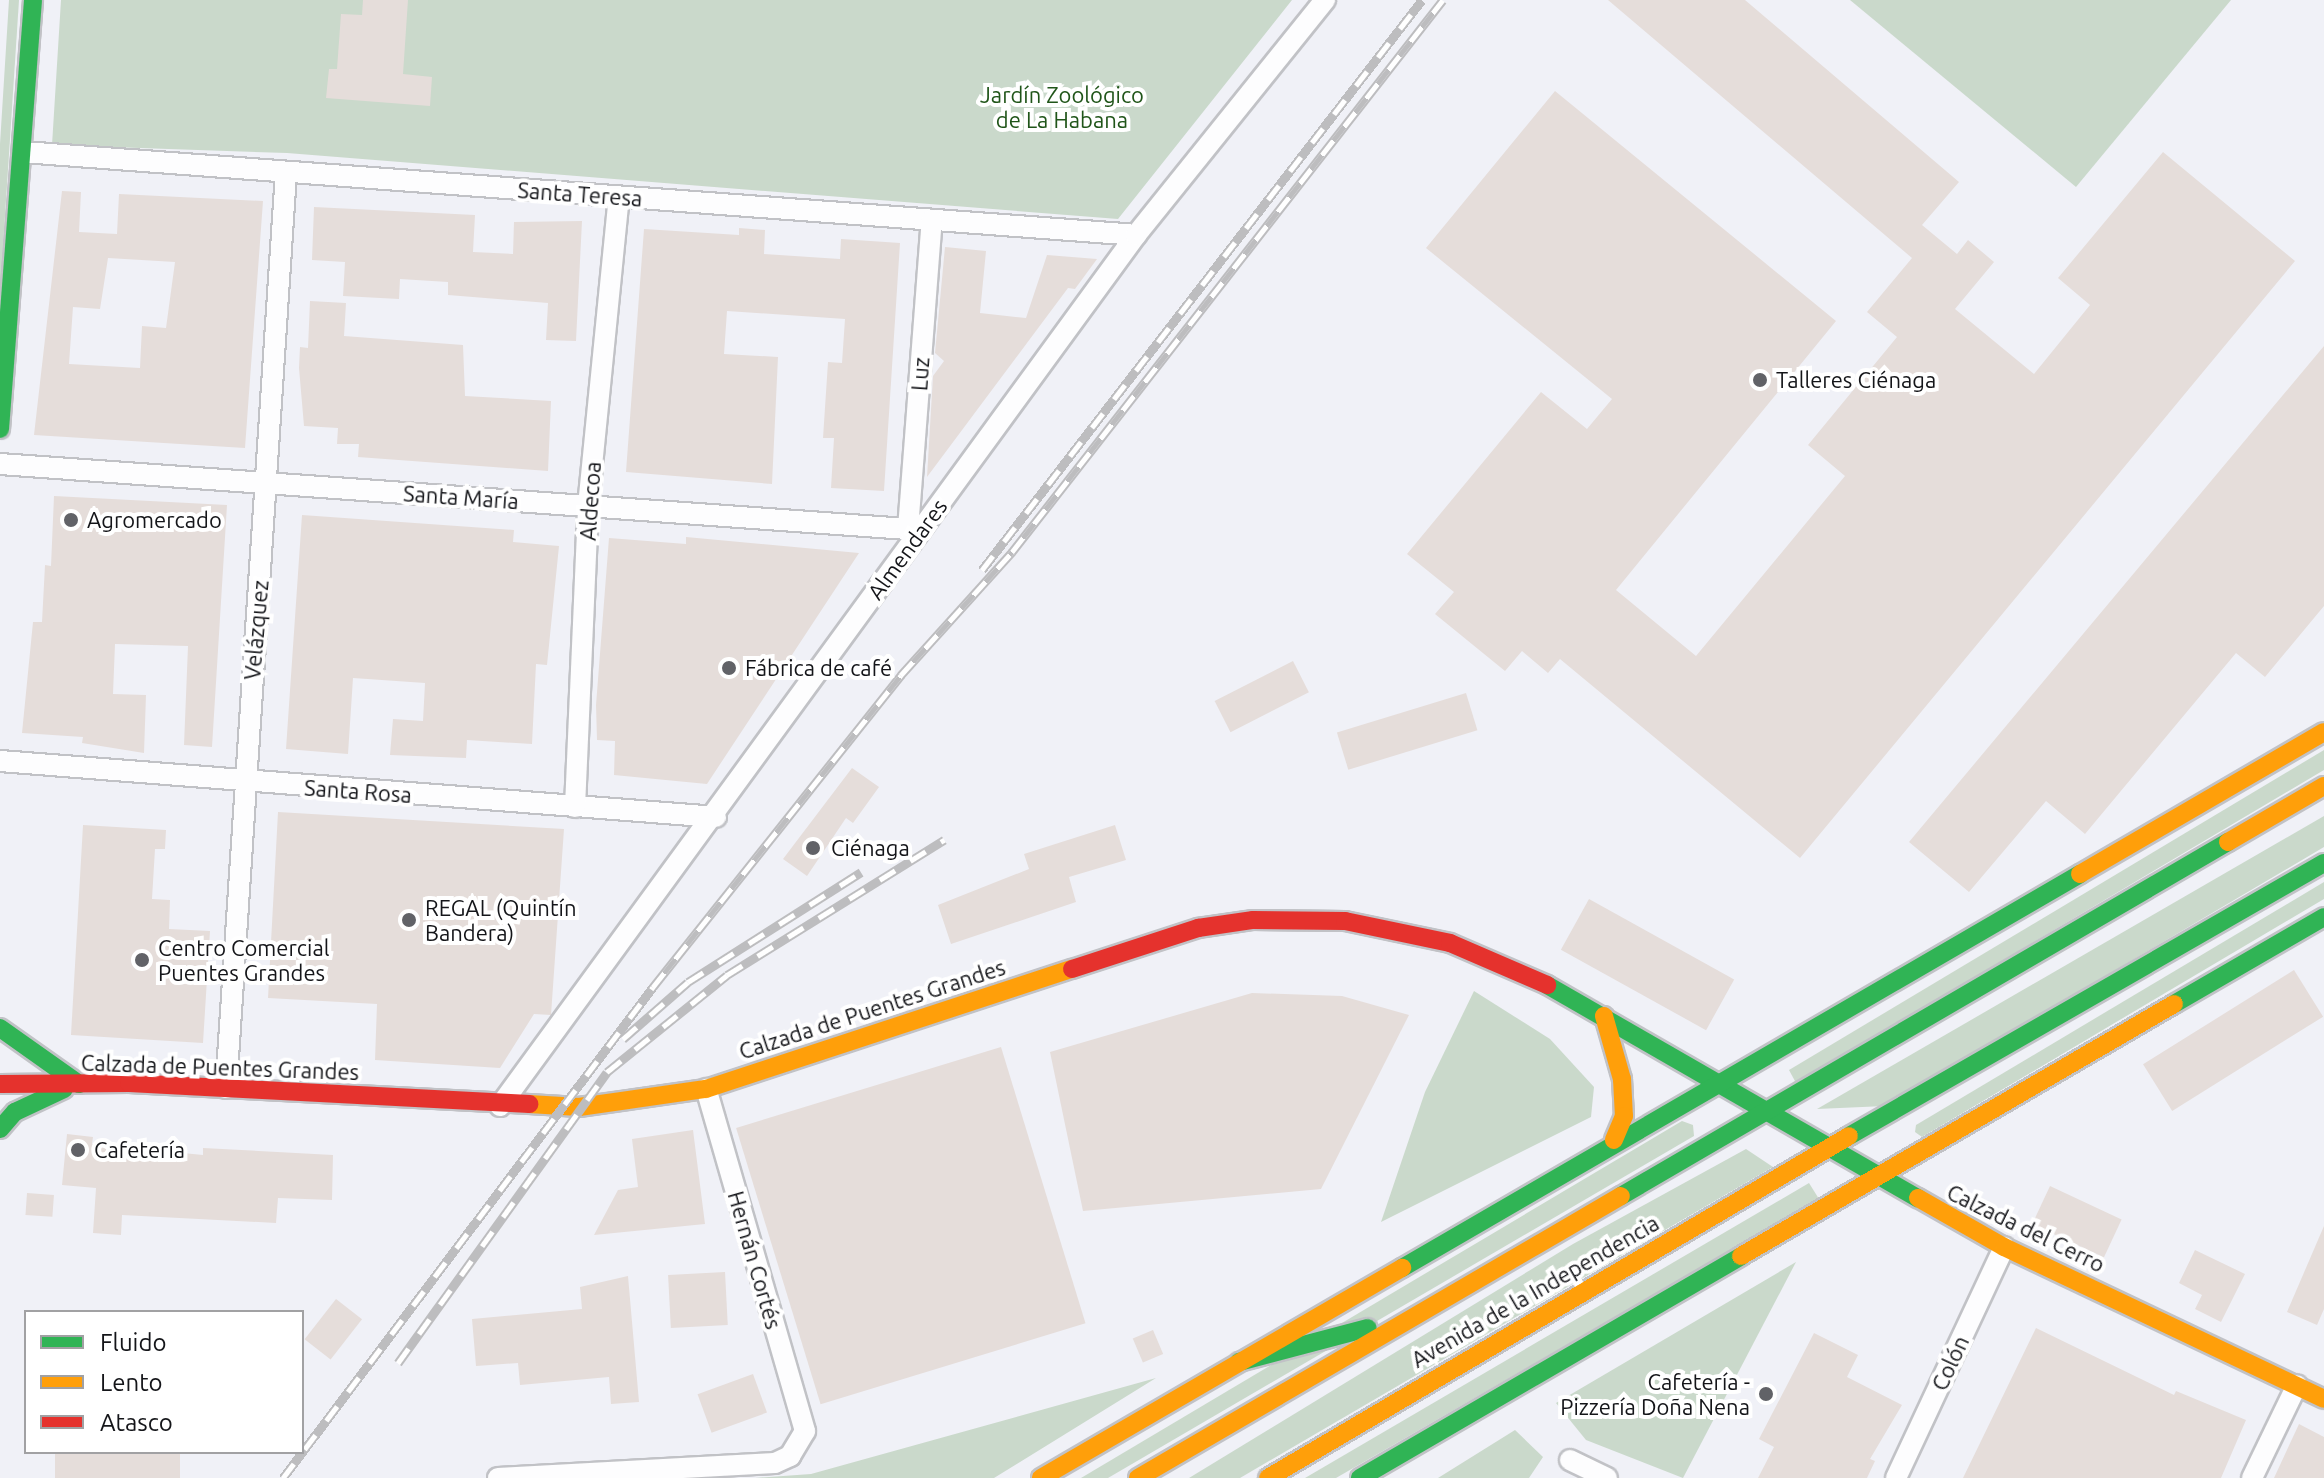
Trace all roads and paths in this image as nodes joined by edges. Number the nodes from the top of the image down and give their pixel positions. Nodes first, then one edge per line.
1 (33, 0) edge
2 (1325, 0) edge
3 (23, 152) junction
4 (286, 172) junction
5 (619, 197) junction
6 (932, 220) junction
7 (1136, 235) junction
8 (0, 429) edge
9 (0, 464) edge
10 (269, 483) junction
11 (588, 506) junction
12 (914, 529) junction
13 (2324, 732) edge
14 (0, 761) edge
15 (243, 782) junction
16 (2324, 786) edge
17 (575, 807) junction
18 (716, 817) junction
19 (2324, 863) edge
20 (2324, 917) edge
21 (1604, 1016) junction
22 (0, 1028) edge
23 (1718, 1080) junction
24 (0, 1084) edge
25 (79, 1084) junction
26 (226, 1088) junction
27 (706, 1089) junction
28 (500, 1106) junction
29 (1767, 1110) junction
30 (0, 1129) edge
31 (1614, 1140) junction
32 (1830, 1150) junction
33 (1875, 1177) junction
34 (2004, 1247) junction
35 (1417, 1315) junction
36 (1239, 1362) junction
37 (2297, 1385) junction
38 (2324, 1399) edge
39 (1570, 1460) dead end
40 (498, 1478) edge
41 (1041, 1478) edge
42 (1138, 1478) edge
43 (1268, 1478) edge
44 (1360, 1478) edge
45 (1607, 1478) edge
46 (1896, 1478) edge
47 (2252, 1478) edge

1 - 3 main road
2 - 7 street, Almendares
3 - 4 street, Santa Teresa
3 - 8 main road
4 - 5 street, Santa Teresa
4 - 10 street, Velázquez
5 - 6 street, Santa Teresa
5 - 11 street, Aldecoa
6 - 7 street, Santa Teresa
6 - 12 street, Luz
7 - 12 street, Almendares
9 - 10 street, Santa María
10 - 11 street, Santa María
10 - 15 street, Velázquez
11 - 12 street, Santa María
11 - 17 street, Aldecoa
12 - 18 street, Almendares
13 - 23 main road
14 - 15 street, Santa Rosa
15 - 17 street, Santa Rosa
15 - 26 street, Velázquez
16 - 29 main road
17 - 18 street, Santa Rosa
18 - 28 street, Almendares
19 - 32 main road, Avenida de la Independencia
20 - 33 main road
21 - 23 main road, Calzada de Puentes Grandes
21 - 27 main road, Calzada de Puentes Grandes
21 - 31 main road
22 - 25 main road
23 - 29 main road, Calzada del Cerro
23 - 31 main road
24 - 25 main road, Calzada de Puentes Grandes
25 - 26 main road, Calzada de Puentes Grandes
25 - 30 main road
26 - 28 main road, Calzada de Puentes Grandes
27 - 28 main road, Calzada de Puentes Grandes
27 - 40 street, Hernán Cortés
29 - 32 main road, Calzada del Cerro
29 - 35 main road
31 - 36 main road
32 - 33 main road, Calzada del Cerro
32 - 43 main road, Avenida de la Independencia
33 - 34 main road, Calzada del Cerro
33 - 44 main road
34 - 37 main road, Calzada del Cerro
34 - 46 street, Colón
35 - 36 main road
35 - 42 main road
36 - 41 main road
37 - 38 main road, Calzada del Cerro
37 - 47 street
39 - 45 street

